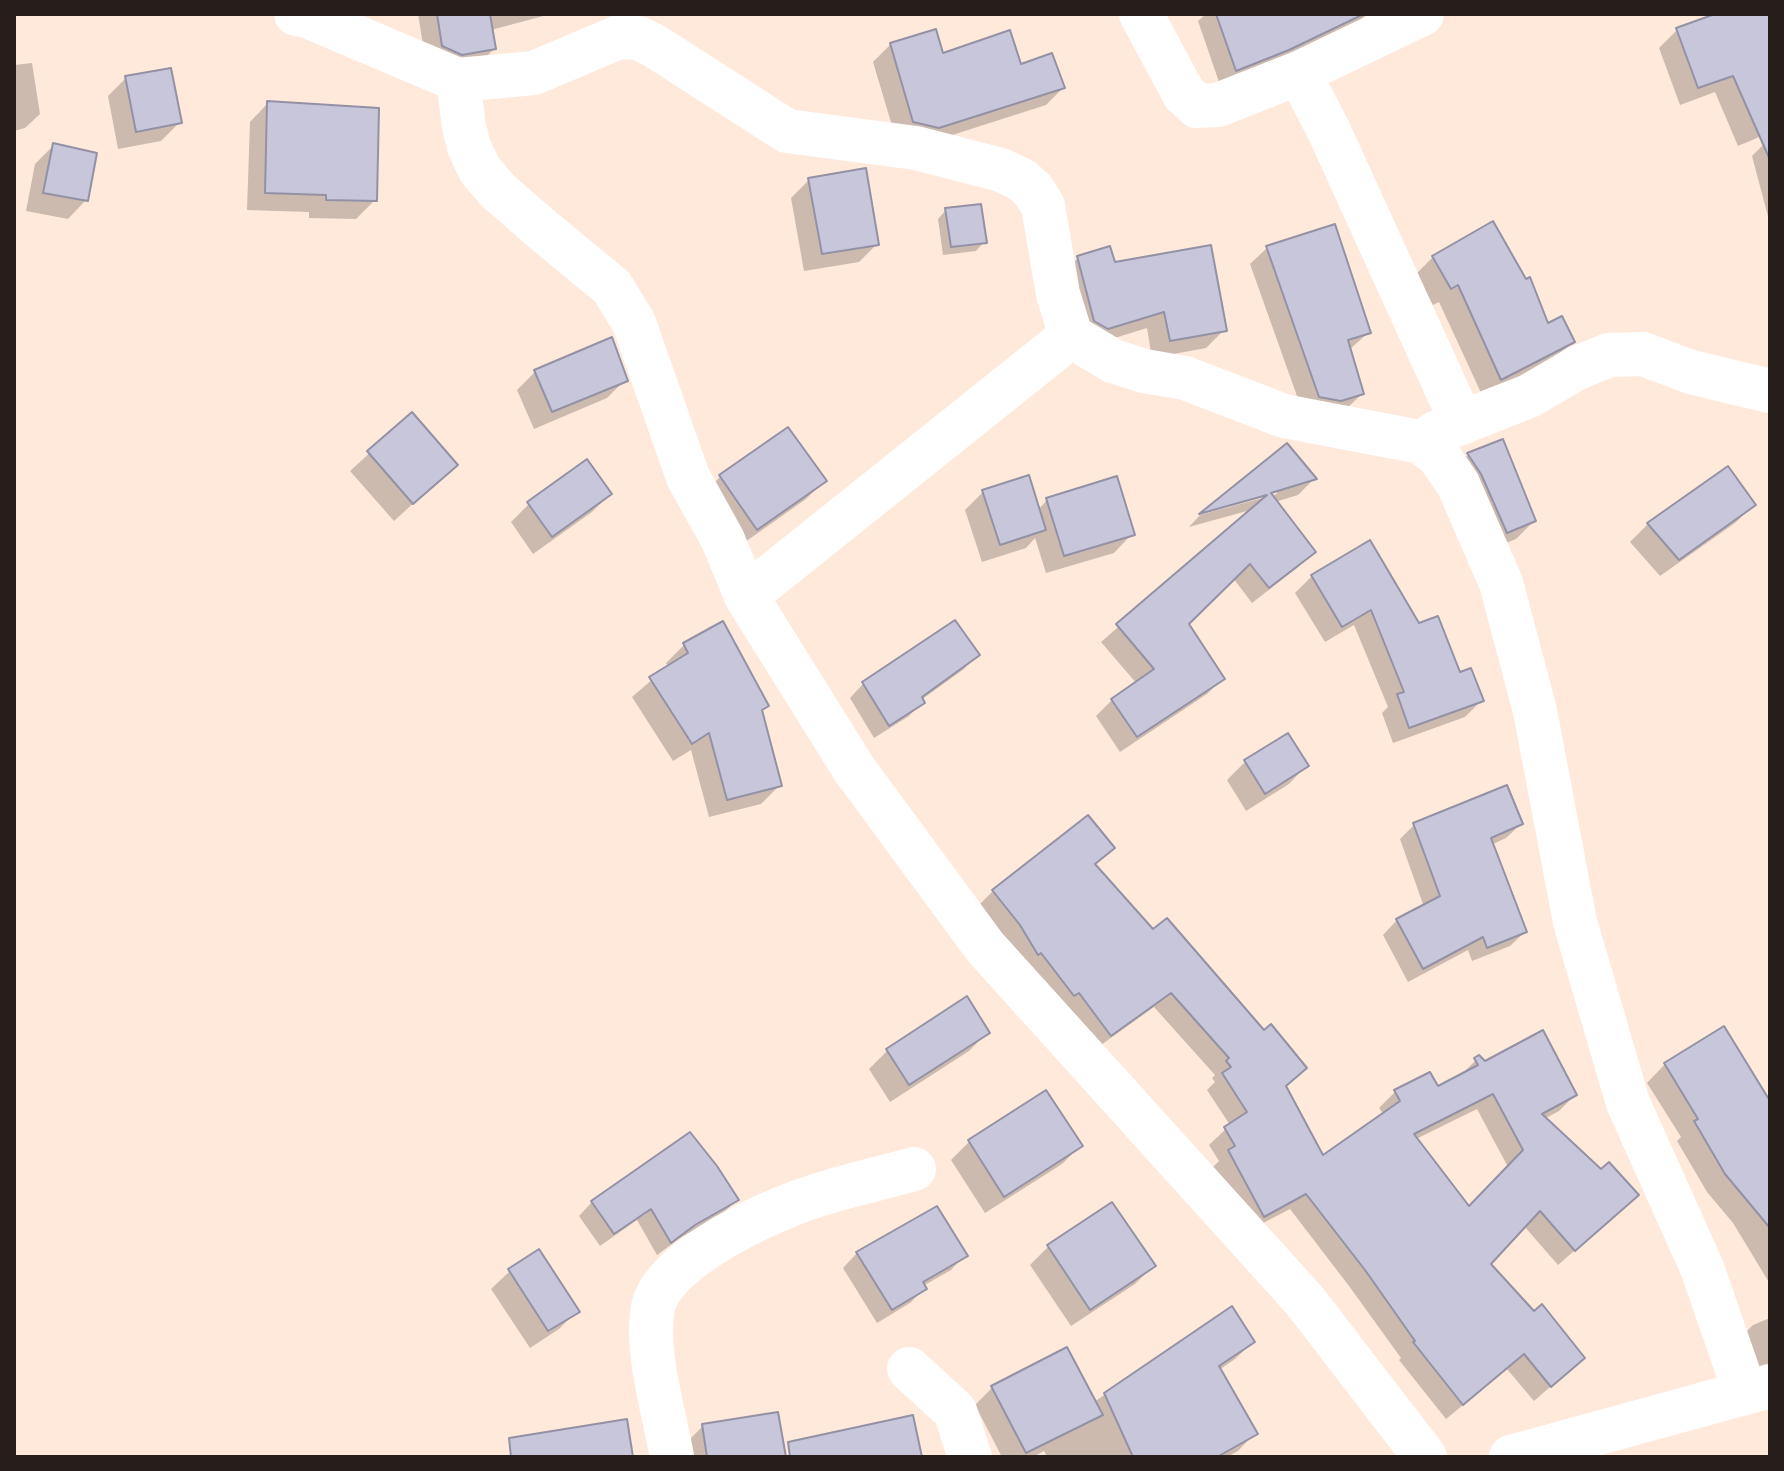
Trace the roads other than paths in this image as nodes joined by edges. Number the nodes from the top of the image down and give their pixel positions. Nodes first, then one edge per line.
1 (296, 14) edge
2 (1141, 14) edge
3 (1422, 14) edge
4 (1299, 73) junction
5 (458, 80) junction
6 (1071, 336) junction
7 (1770, 391) edge
8 (1462, 423) junction
9 (1420, 442) junction
10 (746, 596) junction
11 (914, 1169) dead end
12 (909, 1369) dead end
13 (1758, 1389) edge
14 (672, 1457) edge
15 (970, 1457) edge
16 (1425, 1457) edge
17 (1511, 1457) edge

1 - 5 street
2 - 4 street
3 - 4 street
4 - 8 street
5 - 6 street
5 - 10 street
6 - 9 street
6 - 10 street
7 - 8 street
8 - 9 street
9 - 13 street
10 - 16 street
11 - 14 street
12 - 15 street
13 - 17 street

